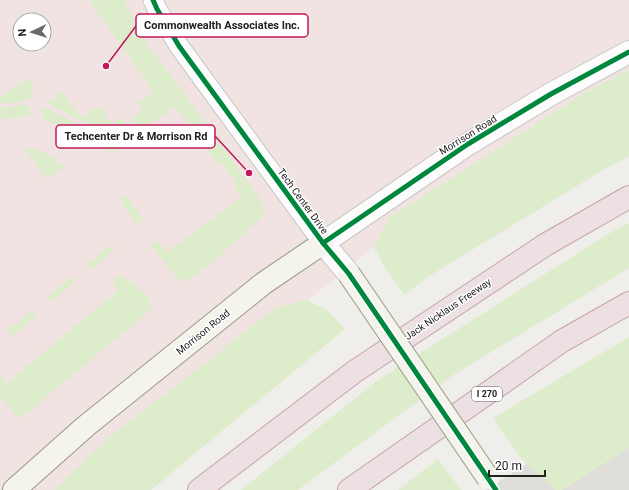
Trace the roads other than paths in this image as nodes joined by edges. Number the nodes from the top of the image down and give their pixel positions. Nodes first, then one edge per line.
1 (152, 0) edge
2 (629, 52) edge
3 (629, 197) edge
4 (323, 243) junction
5 (349, 274) joint
6 (629, 303) edge
7 (492, 484) edge
8 (14, 490) edge
9 (199, 490) edge
10 (349, 490) edge

1 - 4 street, Tech Center Drive
2 - 4 street, Morrison Road
3 - 9 highway, Jack Nicklaus Freeway
4 - 5 street, Tech Center Drive
4 - 8 main road, Morrison Road
5 - 7 main road, Tech Center Drive, bridge
6 - 10 highway, I 270

